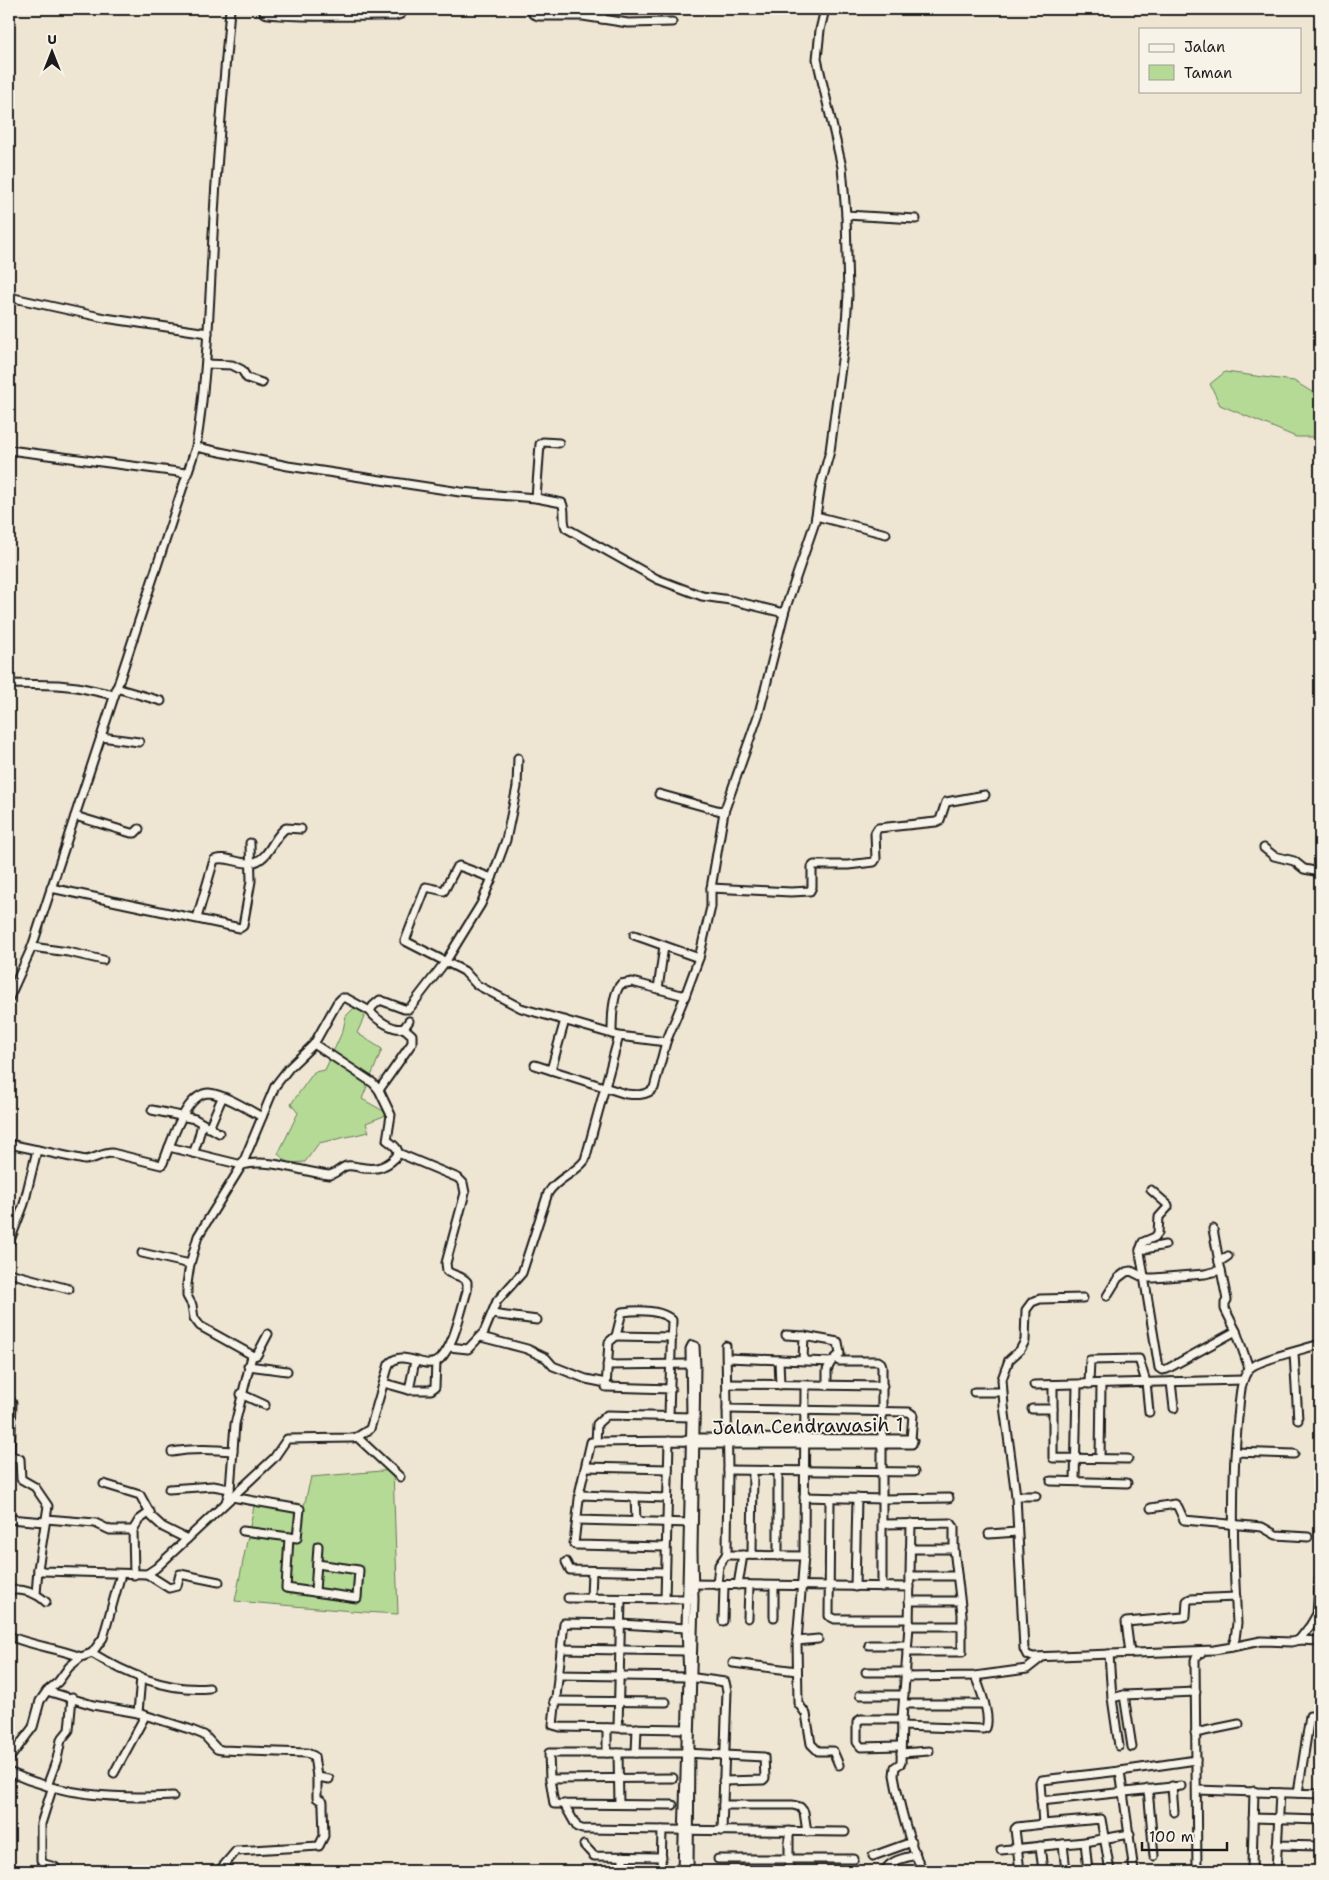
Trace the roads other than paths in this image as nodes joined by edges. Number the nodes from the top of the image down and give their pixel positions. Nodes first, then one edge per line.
1 (230, 9) edge
2 (264, 9) edge
3 (404, 9) edge
4 (533, 9) edge
5 (603, 9) edge
6 (825, 9) edge
7 (602, 19) junction
8 (672, 22) dead end
9 (846, 215) junction
10 (916, 219) dead end
11 (9, 297) edge
12 (208, 333) junction
13 (206, 364) junction
14 (262, 383) dead end
15 (559, 443) dead end
16 (196, 447) junction
17 (9, 450) edge
18 (186, 473) junction
19 (536, 498) junction
20 (816, 516) junction
21 (886, 534) dead end
22 (784, 613) junction
23 (9, 684) edge
24 (115, 692) junction
25 (161, 701) dead end
26 (101, 737) junction
27 (139, 742) dead end
28 (518, 758) dead end
29 (659, 794) dead end
30 (985, 795) dead end
31 (724, 812) junction
32 (75, 816) junction
33 (139, 829) dead end
34 (301, 829) dead end
35 (250, 843) dead end
36 (1264, 848) dead end
37 (250, 863) junction
38 (1320, 872) edge
39 (492, 878) junction
40 (51, 888) junction
41 (710, 888) junction
42 (197, 918) junction
43 (634, 935) dead end
44 (664, 946) junction
45 (32, 947) junction
46 (699, 958) junction
47 (103, 960) dead end
48 (446, 961) junction
49 (658, 989) junction
50 (686, 996) junction
51 (9, 998) edge
52 (370, 1011) junction
53 (565, 1020) junction
54 (616, 1035) junction
55 (666, 1042) junction
56 (314, 1044) junction
57 (535, 1065) dead end
58 (551, 1070) junction
59 (604, 1088) junction
60 (379, 1090) junction
61 (222, 1098) junction
62 (152, 1110) dead end
63 (181, 1117) junction
64 (262, 1117) junction
65 (206, 1126) junction
66 (219, 1133) dead end
67 (9, 1144) edge
68 (169, 1147) junction
69 (37, 1150) junction
70 (398, 1153) junction
71 (193, 1154) junction
72 (242, 1165) junction
73 (1151, 1190) dead end
74 (1213, 1229) dead end
75 (9, 1243) edge
76 (1165, 1244) dead end
77 (1140, 1250) junction
78 (142, 1253) dead end
79 (1228, 1256) dead end
80 (1219, 1262) junction
81 (190, 1264) junction
82 (1220, 1270) junction
83 (9, 1273) edge
84 (1145, 1278) junction
85 (69, 1290) dead end
86 (1107, 1296) dead end
87 (1083, 1298) dead end
88 (492, 1314) junction
89 (537, 1320) dead end
90 (1236, 1331) junction
91 (268, 1334) dead end
92 (786, 1335) dead end
93 (616, 1336) junction
94 (804, 1336) junction
95 (481, 1337) junction
96 (672, 1337) junction
97 (1320, 1344) edge
98 (726, 1346) dead end
99 (449, 1347) junction
100 (1294, 1353) junction
101 (252, 1356) junction
102 (726, 1358) junction
103 (415, 1360) junction
104 (779, 1360) junction
105 (803, 1360) junction
106 (839, 1360) dead end
107 (436, 1362) junction
108 (831, 1362) junction
109 (671, 1364) junction
110 (690, 1364) junction
111 (607, 1365) junction
112 (248, 1366) junction
113 (1250, 1368) junction
114 (287, 1371) dead end
115 (1243, 1380) junction
116 (1146, 1382) junction
117 (1171, 1382) junction
118 (384, 1383) junction
119 (606, 1383) junction
120 (727, 1384) junction
121 (1089, 1384) junction
122 (1101, 1384) junction
123 (780, 1385) junction
124 (806, 1385) junction
125 (1034, 1385) dead end
126 (1053, 1385) junction
127 (1077, 1385) junction
128 (827, 1386) junction
129 (883, 1386) junction
130 (671, 1389) junction
131 (409, 1390) junction
132 (974, 1392) dead end
133 (1002, 1392) junction
134 (242, 1394) junction
135 (9, 1398) edge
136 (265, 1405) dead end
137 (1174, 1408) dead end
138 (727, 1409) junction
139 (805, 1410) junction
140 (1032, 1410) dead end
141 (1053, 1410) junction
142 (883, 1412) junction
143 (1149, 1412) dead end
144 (670, 1415) junction
145 (691, 1417) junction
146 (1298, 1420) dead end
147 (357, 1437) junction
148 (728, 1440) junction
149 (669, 1441) junction
150 (691, 1441) junction
151 (805, 1441) junction
152 (596, 1442) junction
153 (883, 1442) junction
154 (232, 1451) junction
155 (172, 1452) dead end
156 (1236, 1452) junction
157 (1294, 1454) dead end
158 (1100, 1458) junction
159 (1076, 1459) junction
160 (1128, 1459) dead end
161 (586, 1467) junction
162 (668, 1469) junction
163 (728, 1470) junction
164 (753, 1471) junction
165 (778, 1471) junction
166 (805, 1471) junction
167 (883, 1472) junction
168 (914, 1472) dead end
169 (400, 1477) dead end
170 (1051, 1481) dead end
171 (1075, 1481) junction
172 (1127, 1483) dead end
173 (104, 1484) dead end
174 (169, 1488) dead end
175 (230, 1488) junction
176 (580, 1495) junction
177 (1016, 1496) junction
178 (1036, 1496) dead end
179 (635, 1497) junction
180 (804, 1497) junction
181 (667, 1498) junction
182 (830, 1498) junction
183 (857, 1498) junction
184 (949, 1498) dead end
185 (883, 1499) junction
186 (229, 1500) junction
187 (1151, 1508) dead end
188 (150, 1512) junction
189 (9, 1519) edge
190 (577, 1520) junction
191 (45, 1521) junction
192 (636, 1522) junction
193 (666, 1522) junction
194 (691, 1523) junction
195 (911, 1523) junction
196 (883, 1524) junction
197 (1233, 1524) junction
198 (133, 1530) junction
199 (243, 1530) dead end
200 (1017, 1532) junction
201 (989, 1534) dead end
202 (289, 1536) junction
203 (1308, 1537) dead end
204 (187, 1539) junction
205 (318, 1546) dead end
206 (665, 1547) junction
207 (910, 1549) junction
208 (954, 1549) junction
209 (726, 1555) junction
210 (743, 1555) junction
211 (752, 1556) junction
212 (778, 1556) junction
213 (804, 1556) junction
214 (566, 1562) dead end
215 (317, 1564) junction
216 (38, 1569) junction
217 (1320, 1569) edge
218 (592, 1571) junction
219 (665, 1572) junction
220 (121, 1574) junction
221 (147, 1574) junction
222 (134, 1575) junction
223 (910, 1576) junction
224 (957, 1576) junction
225 (219, 1582) dead end
226 (691, 1584) junction
227 (720, 1585) junction
228 (738, 1585) junction
229 (749, 1585) junction
230 (774, 1586) junction
231 (801, 1586) junction
232 (828, 1586) junction
233 (1319, 1586) edge
234 (855, 1587) junction
235 (882, 1587) junction
236 (910, 1587) junction
237 (9, 1591) edge
238 (315, 1592) junction
239 (36, 1594) junction
240 (1236, 1597) junction
241 (568, 1598) dead end
242 (591, 1598) junction
243 (621, 1598) junction
244 (665, 1599) junction
245 (691, 1599) junction
246 (910, 1601) junction
247 (960, 1601) junction
248 (46, 1602) dead end
249 (1318, 1614) edge
250 (774, 1617) dead end
251 (748, 1618) dead end
252 (723, 1621) dead end
253 (909, 1623) junction
254 (621, 1624) junction
255 (962, 1626) junction
256 (686, 1628) junction
257 (9, 1636) edge
258 (818, 1639) dead end
259 (797, 1640) junction
260 (1299, 1640) junction
261 (1320, 1641) edge
262 (869, 1645) dead end
263 (1232, 1647) junction
264 (562, 1649) junction
265 (907, 1649) junction
266 (621, 1650) junction
267 (1205, 1650) junction
268 (687, 1651) junction
269 (92, 1653) junction
270 (1130, 1653) junction
271 (1109, 1654) junction
272 (81, 1658) junction
273 (1040, 1658) junction
274 (733, 1663) dead end
275 (797, 1671) junction
276 (866, 1672) dead end
277 (558, 1675) junction
278 (906, 1675) junction
279 (620, 1676) junction
280 (975, 1676) junction
281 (141, 1677) junction
282 (690, 1678) junction
283 (209, 1688) dead end
284 (47, 1691) junction
285 (1196, 1692) junction
286 (860, 1695) dead end
287 (904, 1695) junction
288 (1124, 1695) junction
289 (72, 1698) junction
290 (1112, 1698) junction
291 (554, 1701) junction
292 (620, 1702) junction
293 (666, 1702) dead end
294 (904, 1704) junction
295 (984, 1704) junction
296 (142, 1714) junction
297 (1320, 1715) edge
298 (902, 1723) junction
299 (1239, 1724) dead end
300 (607, 1728) junction
301 (618, 1728) junction
302 (637, 1728) junction
303 (685, 1730) junction
304 (1196, 1733) junction
305 (1119, 1746) dead end
306 (1132, 1747) dead end
307 (901, 1749) junction
308 (929, 1751) dead end
309 (607, 1753) junction
310 (618, 1753) junction
311 (636, 1753) junction
312 (687, 1753) junction
313 (724, 1756) junction
314 (9, 1759) edge
315 (1196, 1760) junction
316 (839, 1765) dead end
317 (1120, 1771) junction
318 (9, 1772) edge
319 (114, 1773) dead end
320 (317, 1777) junction
321 (673, 1778) dead end
322 (329, 1779) dead end
323 (550, 1779) junction
324 (618, 1779) junction
325 (723, 1781) junction
326 (1172, 1786) junction
327 (1181, 1786) dead end
328 (50, 1787) junction
329 (1148, 1789) junction
330 (1197, 1790) junction
331 (1254, 1791) junction
332 (1123, 1792) junction
333 (1280, 1793) junction
334 (1298, 1793) junction
335 (1320, 1794) edge
336 (173, 1796) dead end
337 (1040, 1801) junction
338 (564, 1804) junction
339 (619, 1804) junction
340 (673, 1805) dead end
341 (723, 1805) junction
342 (1174, 1812) dead end
343 (1253, 1818) junction
344 (1278, 1819) junction
345 (1320, 1820) edge
346 (1043, 1824) junction
347 (662, 1830) junction
348 (687, 1830) junction
349 (722, 1831) junction
350 (789, 1831) junction
351 (807, 1832) junction
352 (845, 1832) dead end
353 (1130, 1834) junction
354 (1106, 1838) junction
355 (912, 1842) junction
356 (1085, 1842) junction
357 (1063, 1844) junction
358 (584, 1845) dead end
359 (1277, 1845) junction
360 (1040, 1846) junction
361 (1320, 1846) edge
362 (1017, 1849) junction
363 (1001, 1850) dead end
364 (916, 1854) junction
365 (622, 1856) junction
366 (873, 1856) dead end
367 (1154, 1856) dead end
368 (662, 1857) junction
369 (789, 1858) junction
370 (718, 1859) dead end
371 (854, 1859) dead end
372 (1276, 1870) edge
373 (57, 1871) edge
374 (219, 1871) edge
375 (623, 1871) edge
376 (661, 1871) edge
377 (682, 1871) edge
378 (689, 1871) edge
379 (789, 1871) edge
380 (885, 1871) edge
381 (924, 1871) edge
382 (1020, 1871) edge
383 (1043, 1871) edge
384 (1066, 1871) edge
385 (1088, 1871) edge
386 (1110, 1871) edge
387 (1134, 1871) edge
388 (1197, 1871) edge
389 (1294, 1871) edge

1 - 12 street
2 - 3 street
4 - 7 street
5 - 7 street
6 - 9 street
7 - 8 street
9 - 10 street
9 - 20 street
11 - 12 street
12 - 13 street
13 - 14 street
13 - 16 street
15 - 19 street
16 - 18 street
16 - 19 street
17 - 18 street
18 - 24 street
19 - 22 street
20 - 21 street
20 - 22 street
22 - 31 street
23 - 24 street
24 - 25 street
24 - 26 street
26 - 27 street
26 - 32 street
28 - 39 street
29 - 31 street
30 - 41 street
31 - 41 street
32 - 33 street
32 - 40 street
34 - 37 street
35 - 37 street
36 - 38 street
37 - 42 street
37 - 42 street
39 - 48 street
39 - 48 street
40 - 42 street
40 - 45 street
41 - 46 street
43 - 44 street
44 - 46 street
44 - 49 street
45 - 47 street
45 - 51 street
46 - 50 street
48 - 52 street
48 - 53 street
49 - 50 street
49 - 54 street
50 - 55 street
52 - 56 street
52 - 60 street
53 - 54 street
53 - 58 street
54 - 55 street
54 - 59 street
55 - 59 street
56 - 60 street
56 - 64 street
57 - 58 street
58 - 59 street
59 - 88 street
60 - 70 street
61 - 63 street
61 - 64 street
61 - 65 street
62 - 63 street
63 - 65 street
63 - 68 street
64 - 72 street
65 - 66 street
65 - 71 street
67 - 69 street
68 - 69 street
68 - 71 street
69 - 75 street
70 - 72 street
70 - 99 street
71 - 72 street
72 - 81 street
73 - 77 street
74 - 80 street
76 - 77 street
77 - 84 street
78 - 81 street
79 - 80 street
80 - 82 street
81 - 101 street
82 - 84 street
82 - 90 street
83 - 85 street
84 - 86 street
84 - 90 street
87 - 133 street
88 - 89 street
88 - 95 street
90 - 113 street
91 - 101 street
92 - 94 street
93 - 96 street
93 - 96 street
93 - 111 street
94 - 105 street
94 - 108 street
95 - 99 street
95 - 119 street
96 - 109 street
97 - 100 street
98 - 102 street
99 - 107 street
100 - 113 street
100 - 146 street
101 - 112 street
102 - 104 street
102 - 120 street
103 - 107 street
103 - 118 street
103 - 131 street
104 - 105 street
104 - 123 street
105 - 108 street
106 - 129 street
107 - 131 street
108 - 128 street
109 - 110 street
109 - 111 street
109 - 130 street
110 - 145 street
110 - 150 street
111 - 119 street
112 - 114 street
112 - 134 street
113 - 115 street
115 - 117 street
115 - 156 street
116 - 117 street
116 - 121 street
116 - 122 street
116 - 143 street
117 - 137 street
118 - 131 street
118 - 147 street
119 - 130 street
120 - 123 street
120 - 138 street
121 - 122 street
121 - 127 street
122 - 158 street
123 - 124 street
124 - 128 street
124 - 139 street
125 - 126 street
126 - 127 street
126 - 141 street
127 - 159 street
128 - 129 street
129 - 142 street
130 - 144 street
132 - 133 street
133 - 177 street
134 - 136 street
134 - 154 street
135 - 191 street
138 - 139 street
138 - 148 street
139 - 142 street
139 - 151 street
140 - 141 street
141 - 159 street
142 - 153 street
142 - 153 street, Jalan Cendrawasih 1
144 - 145 street
144 - 152 street
145 - 150 street
147 - 169 street
147 - 186 street
148 - 150 street, Jalan Cendrawasih 1
148 - 151 street, Jalan Cendrawasih 1
148 - 163 street
149 - 150 street, Jalan Cendrawasih 1
149 - 152 street, Jalan Cendrawasih 1
149 - 162 street
150 - 194 street
151 - 153 street, Jalan Cendrawasih 1
151 - 166 street
152 - 161 street
153 - 167 street
154 - 155 street
154 - 175 street
156 - 157 street
156 - 197 street
158 - 159 street
158 - 160 street
159 - 171 street
161 - 162 street
161 - 176 street
162 - 181 street
163 - 164 street
163 - 209 street
164 - 165 street
164 - 211 street
165 - 166 street
165 - 212 street
166 - 167 street
166 - 180 street
167 - 168 street
167 - 185 street
170 - 171 street
171 - 172 street
173 - 188 street
174 - 175 street
175 - 186 street
176 - 179 street
176 - 190 street
177 - 178 street
177 - 200 street
179 - 181 street
179 - 192 street
180 - 182 street
180 - 213 street
181 - 193 street
182 - 183 street
182 - 232 street
183 - 185 street
183 - 234 street
184 - 185 street
185 - 196 street
186 - 202 street
186 - 204 street
187 - 197 street
188 - 198 street
188 - 204 street
189 - 191 street
190 - 192 street
190 - 206 street
191 - 198 street
191 - 216 street
192 - 193 street
193 - 194 street
193 - 206 street
194 - 226 street
195 - 196 street
195 - 207 street
195 - 208 street
196 - 235 street
197 - 203 street
197 - 240 street
198 - 222 street
199 - 202 street
200 - 201 street
200 - 273 street
202 - 238 street
204 - 221 street
205 - 215 street
206 - 219 street
207 - 208 street
207 - 223 street
208 - 224 street
209 - 210 street
209 - 227 street
210 - 211 street
210 - 228 street
211 - 212 street
212 - 213 street
213 - 231 street
214 - 218 street
215 - 238 street
215 - 238 street
216 - 220 street
216 - 239 street
217 - 233 street
218 - 219 street
218 - 242 street
219 - 244 street
220 - 222 street
220 - 269 street
221 - 222 street
221 - 225 street
223 - 224 street
223 - 236 street
224 - 247 street
226 - 227 street
226 - 245 street
227 - 228 street
227 - 252 street
228 - 229 street
229 - 230 street
229 - 251 street
230 - 231 street
230 - 250 street
231 - 232 street
231 - 259 street
232 - 234 street
232 - 253 street
233 - 249 street
234 - 235 street
235 - 236 street
236 - 246 street
237 - 239 street
239 - 248 street
240 - 263 street
240 - 270 street
241 - 242 street
242 - 243 street
243 - 244 street
243 - 254 street
244 - 245 street
245 - 256 street
245 - 282 street
246 - 247 street
246 - 253 street
247 - 255 street
249 - 260 street
253 - 255 street
253 - 265 street
254 - 256 street
254 - 264 street
254 - 266 street
255 - 265 street
256 - 268 street
257 - 272 street
258 - 259 street
259 - 275 street
260 - 261 street
260 - 263 street
262 - 265 street
263 - 267 street
264 - 266 street
264 - 277 street
265 - 278 street
266 - 268 street
266 - 279 street
267 - 270 street
267 - 285 street
268 - 282 street
269 - 272 street
269 - 281 street
270 - 271 street
271 - 273 street
271 - 290 street
272 - 284 street
273 - 280 street
274 - 275 street
275 - 316 street
276 - 278 street
277 - 279 street
277 - 291 street
278 - 280 street
278 - 287 street
279 - 282 street
279 - 292 street
280 - 295 street
281 - 283 street
281 - 296 street
282 - 303 street
282 - 312 street
282 - 313 street
284 - 289 street
284 - 314 street
285 - 288 street
285 - 304 street
286 - 287 street
287 - 294 street
288 - 290 street
288 - 306 street
289 - 296 street
289 - 328 street
290 - 305 street
291 - 292 street
291 - 300 street
292 - 293 street
292 - 301 street
294 - 295 street
294 - 298 street
295 - 298 street
296 - 319 street
296 - 320 street
297 - 334 street
298 - 307 street
298 - 307 street
299 - 304 street
300 - 301 street
300 - 309 street
301 - 302 street
302 - 303 street
302 - 311 street
303 - 312 street
304 - 315 street
307 - 308 street
307 - 355 street
309 - 310 street
309 - 323 street
310 - 311 street
310 - 324 street
311 - 312 street
312 - 313 street
312 - 348 street
313 - 325 street
313 - 325 street
315 - 317 street
315 - 330 street
317 - 332 street
317 - 337 street
318 - 328 street
320 - 322 street
320 - 374 street
321 - 324 street
323 - 324 street
323 - 338 street
324 - 339 street
325 - 341 street
326 - 327 street
326 - 329 street
326 - 342 street
328 - 336 street
328 - 373 street
329 - 332 street
329 - 367 street
330 - 331 street
330 - 388 street
331 - 333 street
331 - 343 street
332 - 337 street
332 - 353 street
333 - 334 street
333 - 344 street
334 - 335 street
337 - 346 street
338 - 339 street
338 - 347 street
339 - 340 street
341 - 349 street
341 - 351 street
343 - 344 street
343 - 372 street
344 - 345 street
344 - 359 street
346 - 354 street
346 - 362 street
347 - 348 street
347 - 368 street
348 - 349 street
348 - 377 street
348 - 378 street
349 - 350 street
350 - 351 street
350 - 369 street
351 - 352 street
353 - 354 street
353 - 387 street
354 - 356 street
354 - 386 street
355 - 364 street
355 - 366 street
356 - 357 street
356 - 385 street
357 - 360 street
357 - 384 street
358 - 365 street
359 - 361 street
359 - 372 street
360 - 362 street
360 - 383 street
362 - 363 street
362 - 382 street
364 - 380 street
364 - 381 street
365 - 368 street
365 - 375 street
368 - 376 street
369 - 370 street
369 - 371 street
369 - 379 street
372 - 389 street

